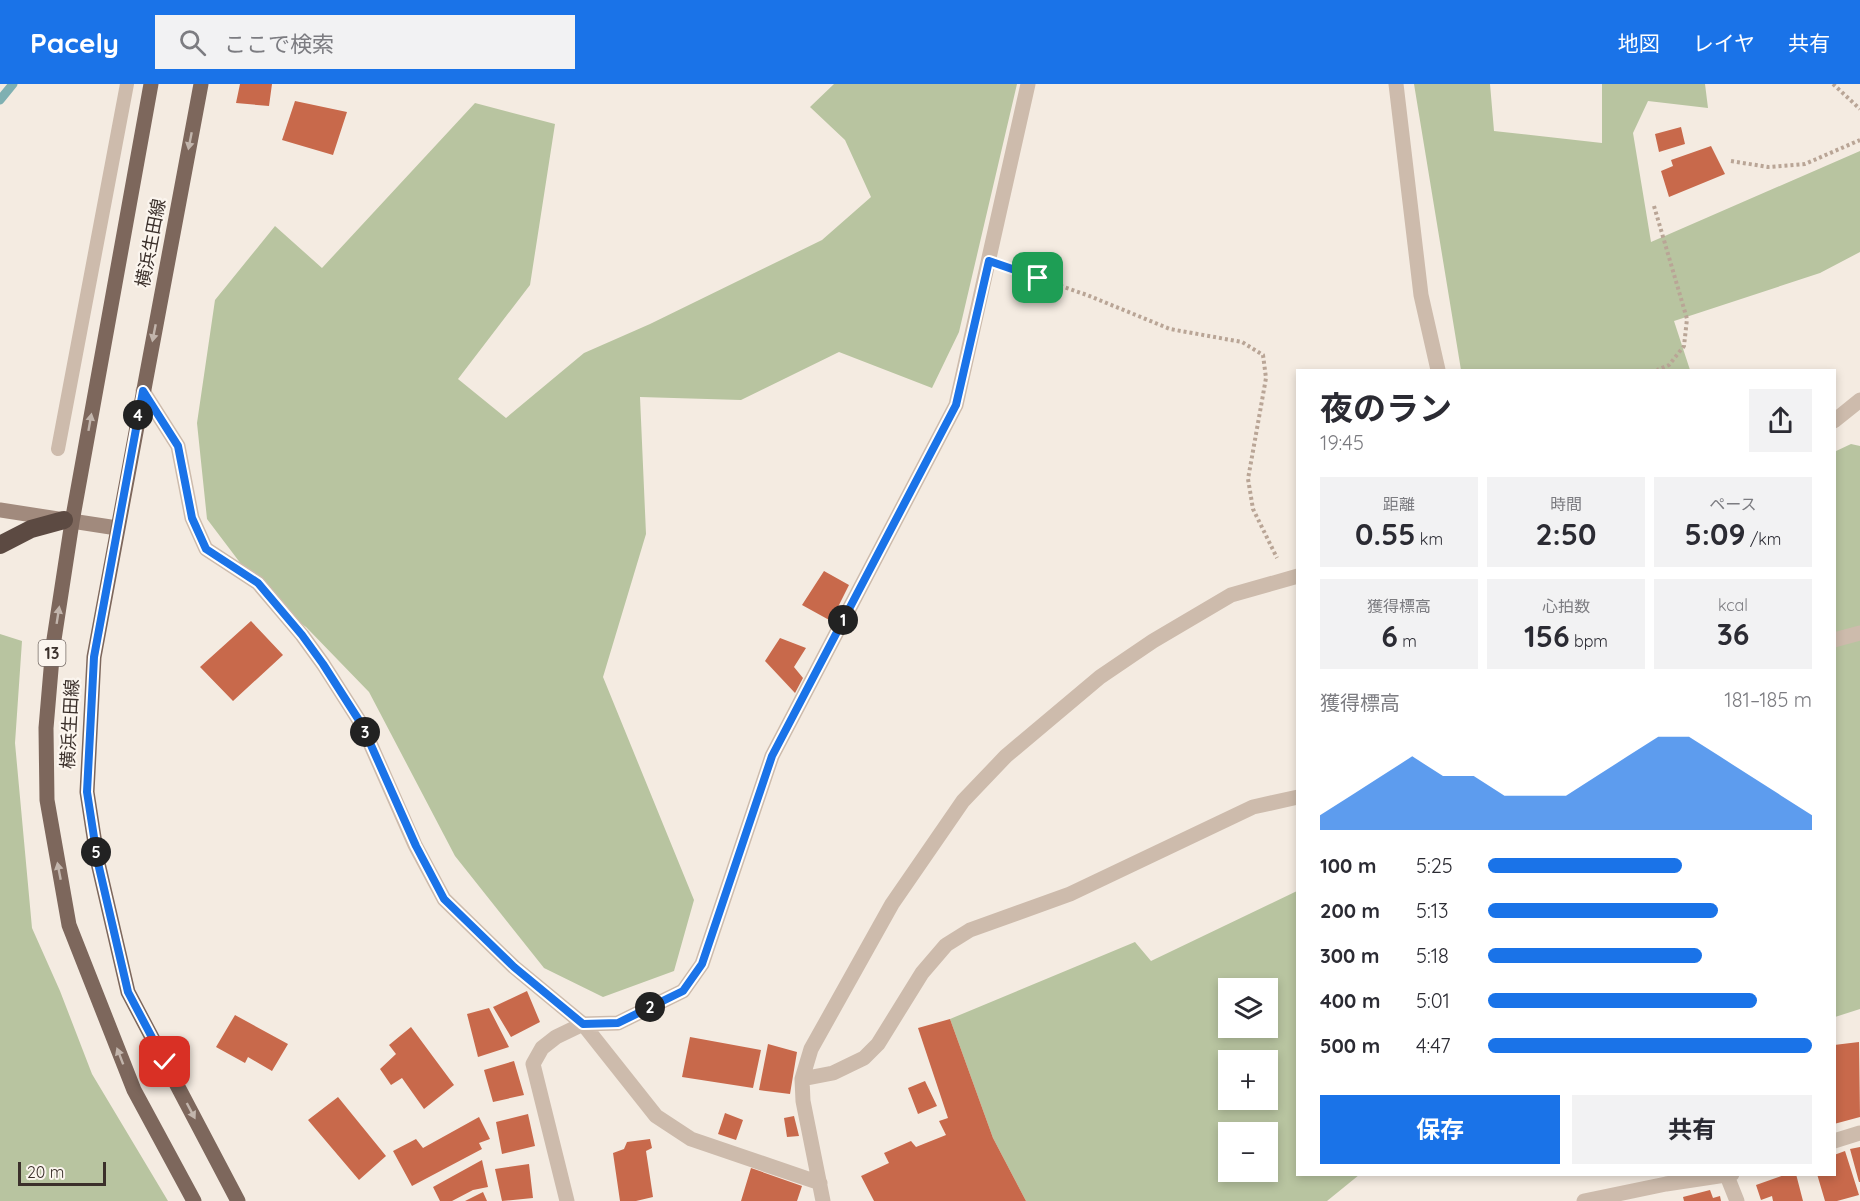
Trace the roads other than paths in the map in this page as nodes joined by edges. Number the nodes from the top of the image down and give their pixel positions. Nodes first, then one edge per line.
1 (127, 84) edge
2 (151, 84) edge
3 (201, 84) edge
4 (1028, 84) edge
5 (1396, 84) edge
6 (1438, 369) edge
7 (143, 391) junction
8 (1860, 400) edge
9 (1836, 419) edge
10 (58, 449) dead end
11 (0, 510) edge
12 (68, 521) junction
13 (117, 528) junction
14 (0, 545) edge
15 (1295, 576) edge
16 (1860, 633) edge
17 (1836, 639) edge
18 (1296, 797) edge
19 (583, 1024) junction
20 (802, 1079) junction
21 (1860, 1133) edge
22 (1836, 1140) edge
23 (1723, 1176) edge
24 (1730, 1176) edge
25 (820, 1183) junction
26 (194, 1201) edge
27 (238, 1201) edge
28 (567, 1201) edge
29 (823, 1201) edge
30 (1584, 1201) edge
31 (1737, 1201) edge

1 - 10 lane
12 -> 2 main road, 横浜生田線 / 13
3 -> 7 main road, 横浜生田線
4 - 19 street
5 - 6 street
7 - 13 main road, 横浜生田線
7 - 19 street
8 - 9 street
11 - 12 street
12 - 13 street
12 - 14 highway
26 -> 12 main road, 横浜生田線 / 13
13 -> 27 main road, 横浜生田線
15 - 20 street
16 - 17 street
18 - 20 street
19 - 25 street
19 - 28 street
20 - 25 street
21 - 22 street
23 - 30 street
24 - 31 street
25 - 29 street

